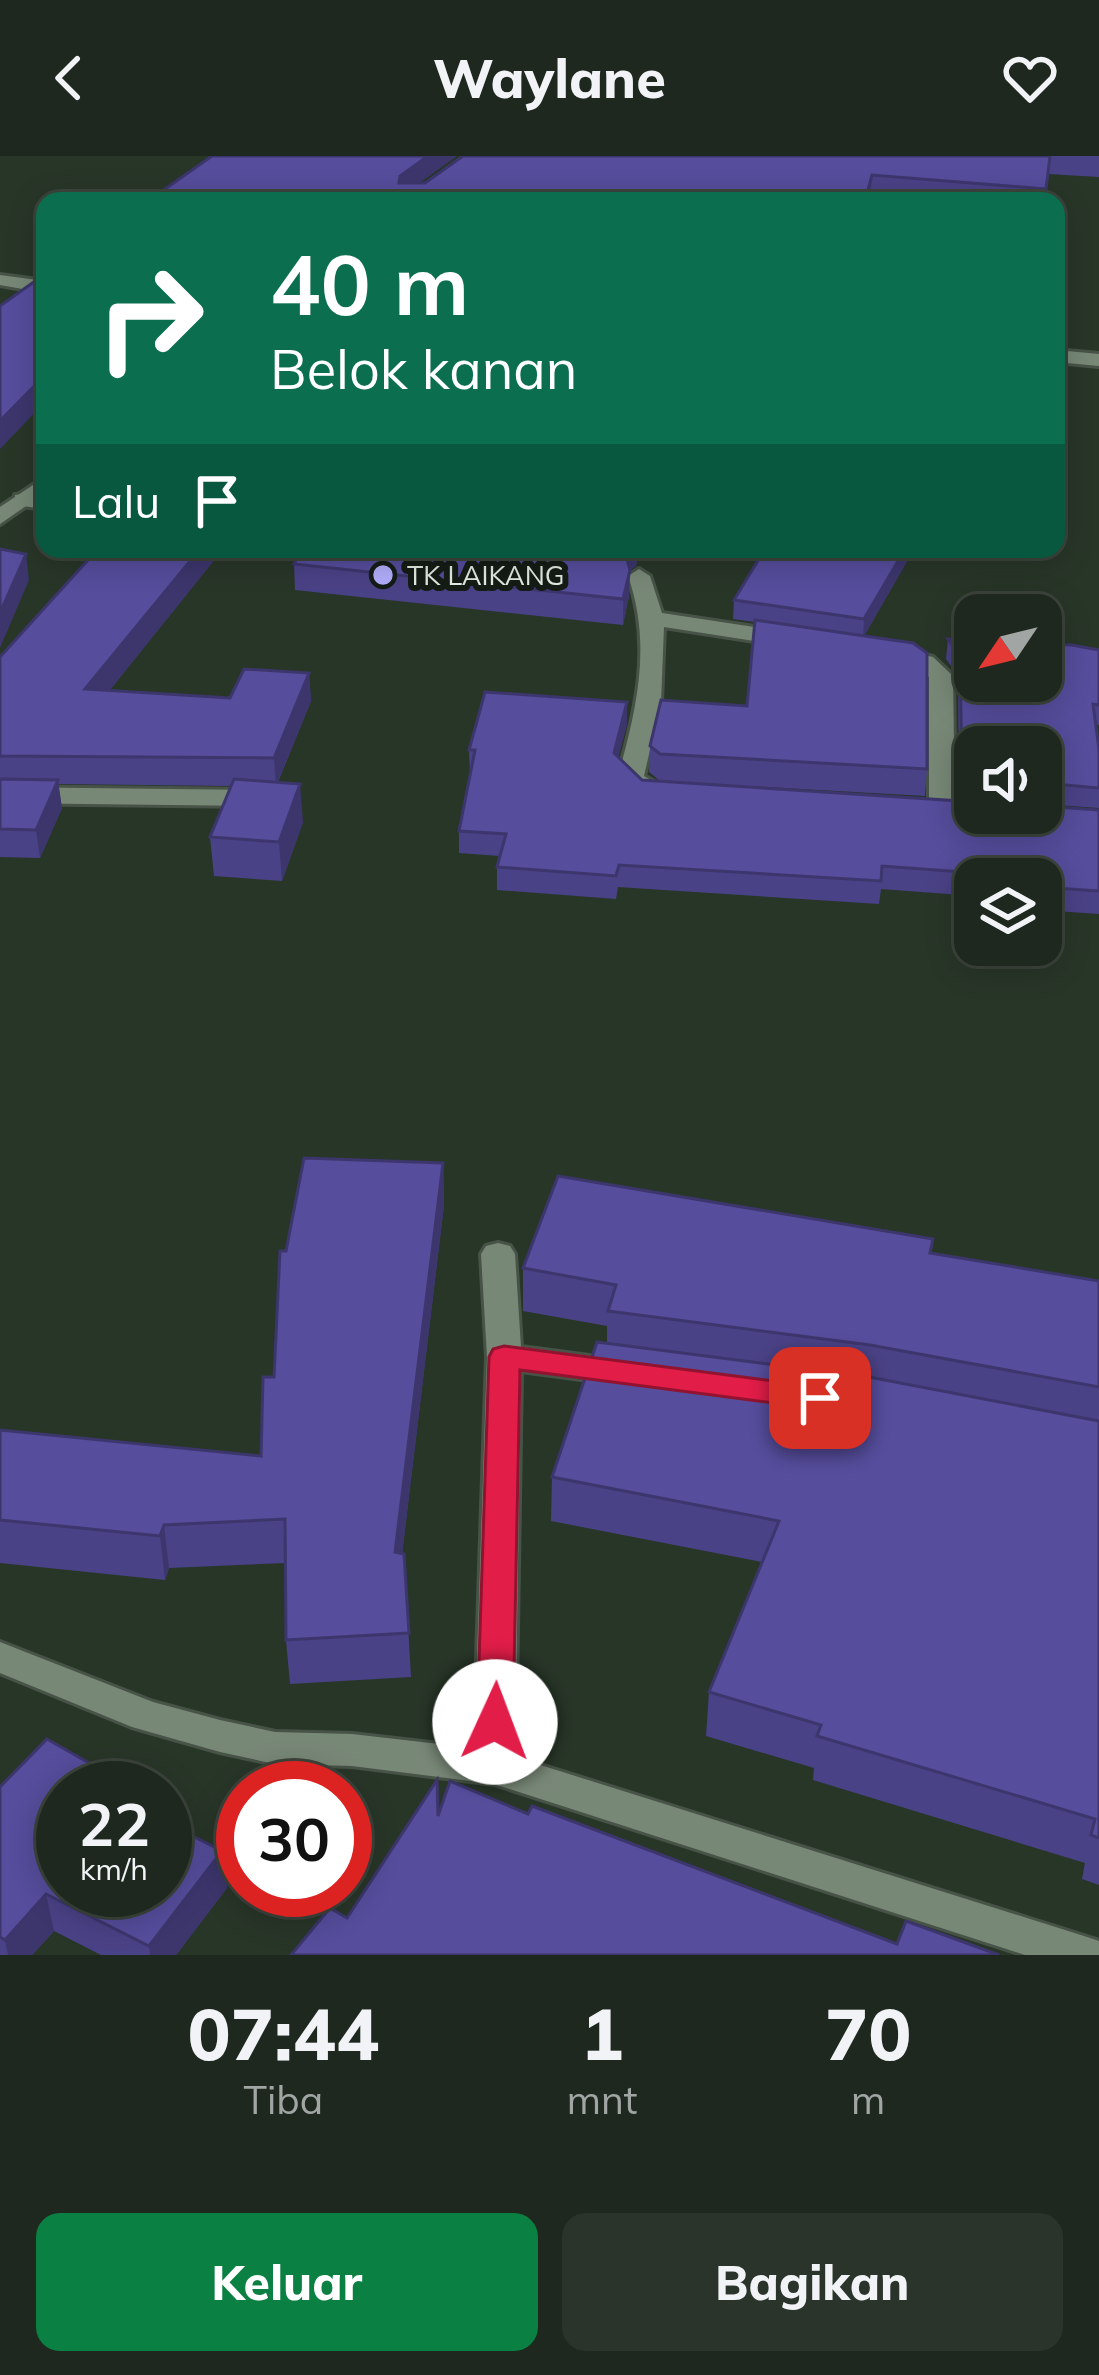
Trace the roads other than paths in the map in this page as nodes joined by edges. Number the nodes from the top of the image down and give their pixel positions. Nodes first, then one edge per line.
1 (0, 280) edge
2 (36, 286) edge
3 (1065, 357) edge
4 (1099, 360) edge
5 (34, 501) edge
6 (0, 517) edge
7 (639, 576) dead end
8 (651, 618) junction
9 (829, 645) edge
10 (873, 652) edge
11 (674, 794) edge
12 (0, 795) edge
13 (273, 798) edge
14 (943, 812) edge
15 (498, 1254) dead end
16 (504, 1357) junction
17 (662, 1378) edge
18 (0, 1657) edge
19 (494, 1767) junction
20 (1084, 1955) edge

1 - 2 street
3 - 4 street
5 - 6 street
7 - 8 street
8 - 9 street
8 - 11 street
10 - 14 street
12 - 13 street
15 - 16 street
16 - 17 street
16 - 19 street
18 - 19 street
19 - 20 street

